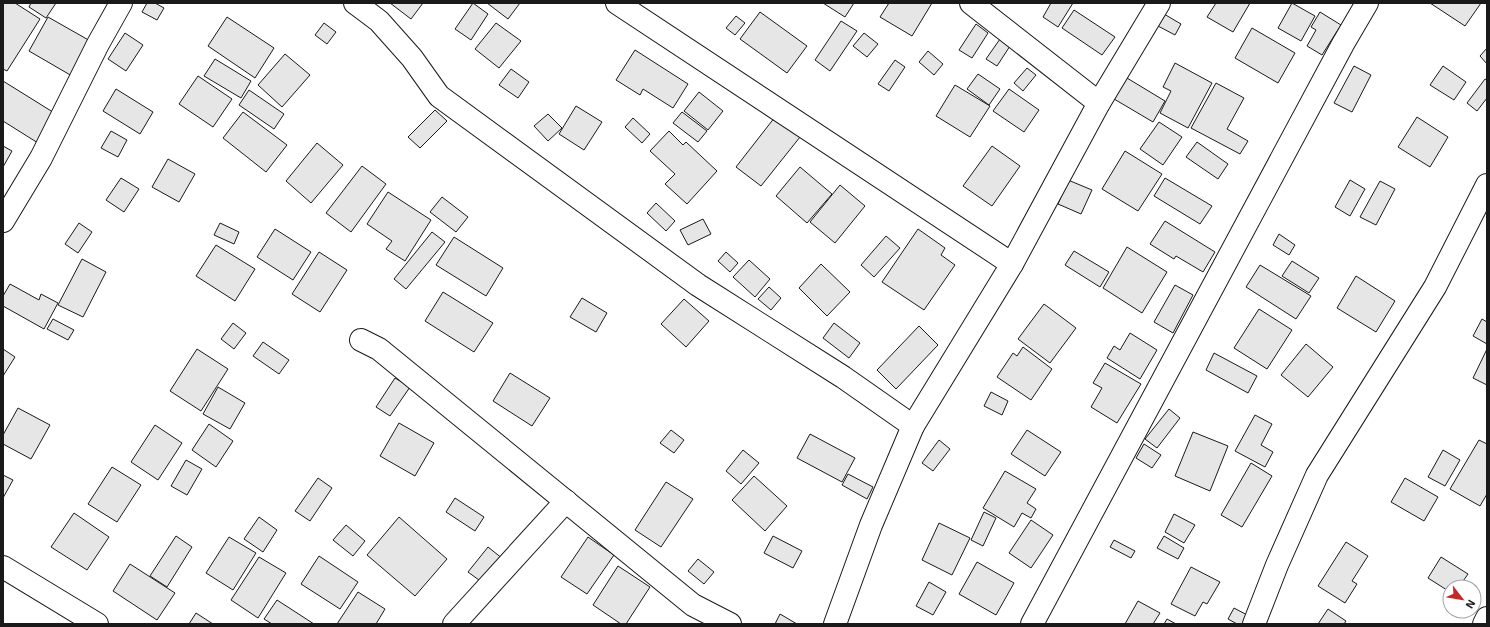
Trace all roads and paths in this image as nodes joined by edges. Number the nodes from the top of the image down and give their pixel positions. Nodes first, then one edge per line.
1 (121, 3) edge
2 (355, 3) edge
3 (617, 3) edge
4 (971, 3) edge
5 (1159, 3) edge
6 (1367, 3) edge
7 (1099, 103) junction
8 (1487, 185) edge
9 (3, 221) edge
10 (1012, 264) junction
11 (361, 340) dead end
12 (913, 426) junction
13 (566, 501) junction
14 (3, 566) edge
15 (1487, 618) edge
16 (97, 624) edge
17 (454, 624) edge
18 (730, 624) edge
19 (835, 624) edge
20 (1032, 624) edge
21 (1254, 624) edge
22 (1484, 624) edge

1 - 9 street
2 - 12 street
3 - 10 street
4 - 7 street
5 - 7 street
6 - 20 street
7 - 10 street
8 - 21 street
10 - 12 street
11 - 13 street
12 - 19 street
13 - 17 street
13 - 18 street
14 - 16 street
15 - 22 street

